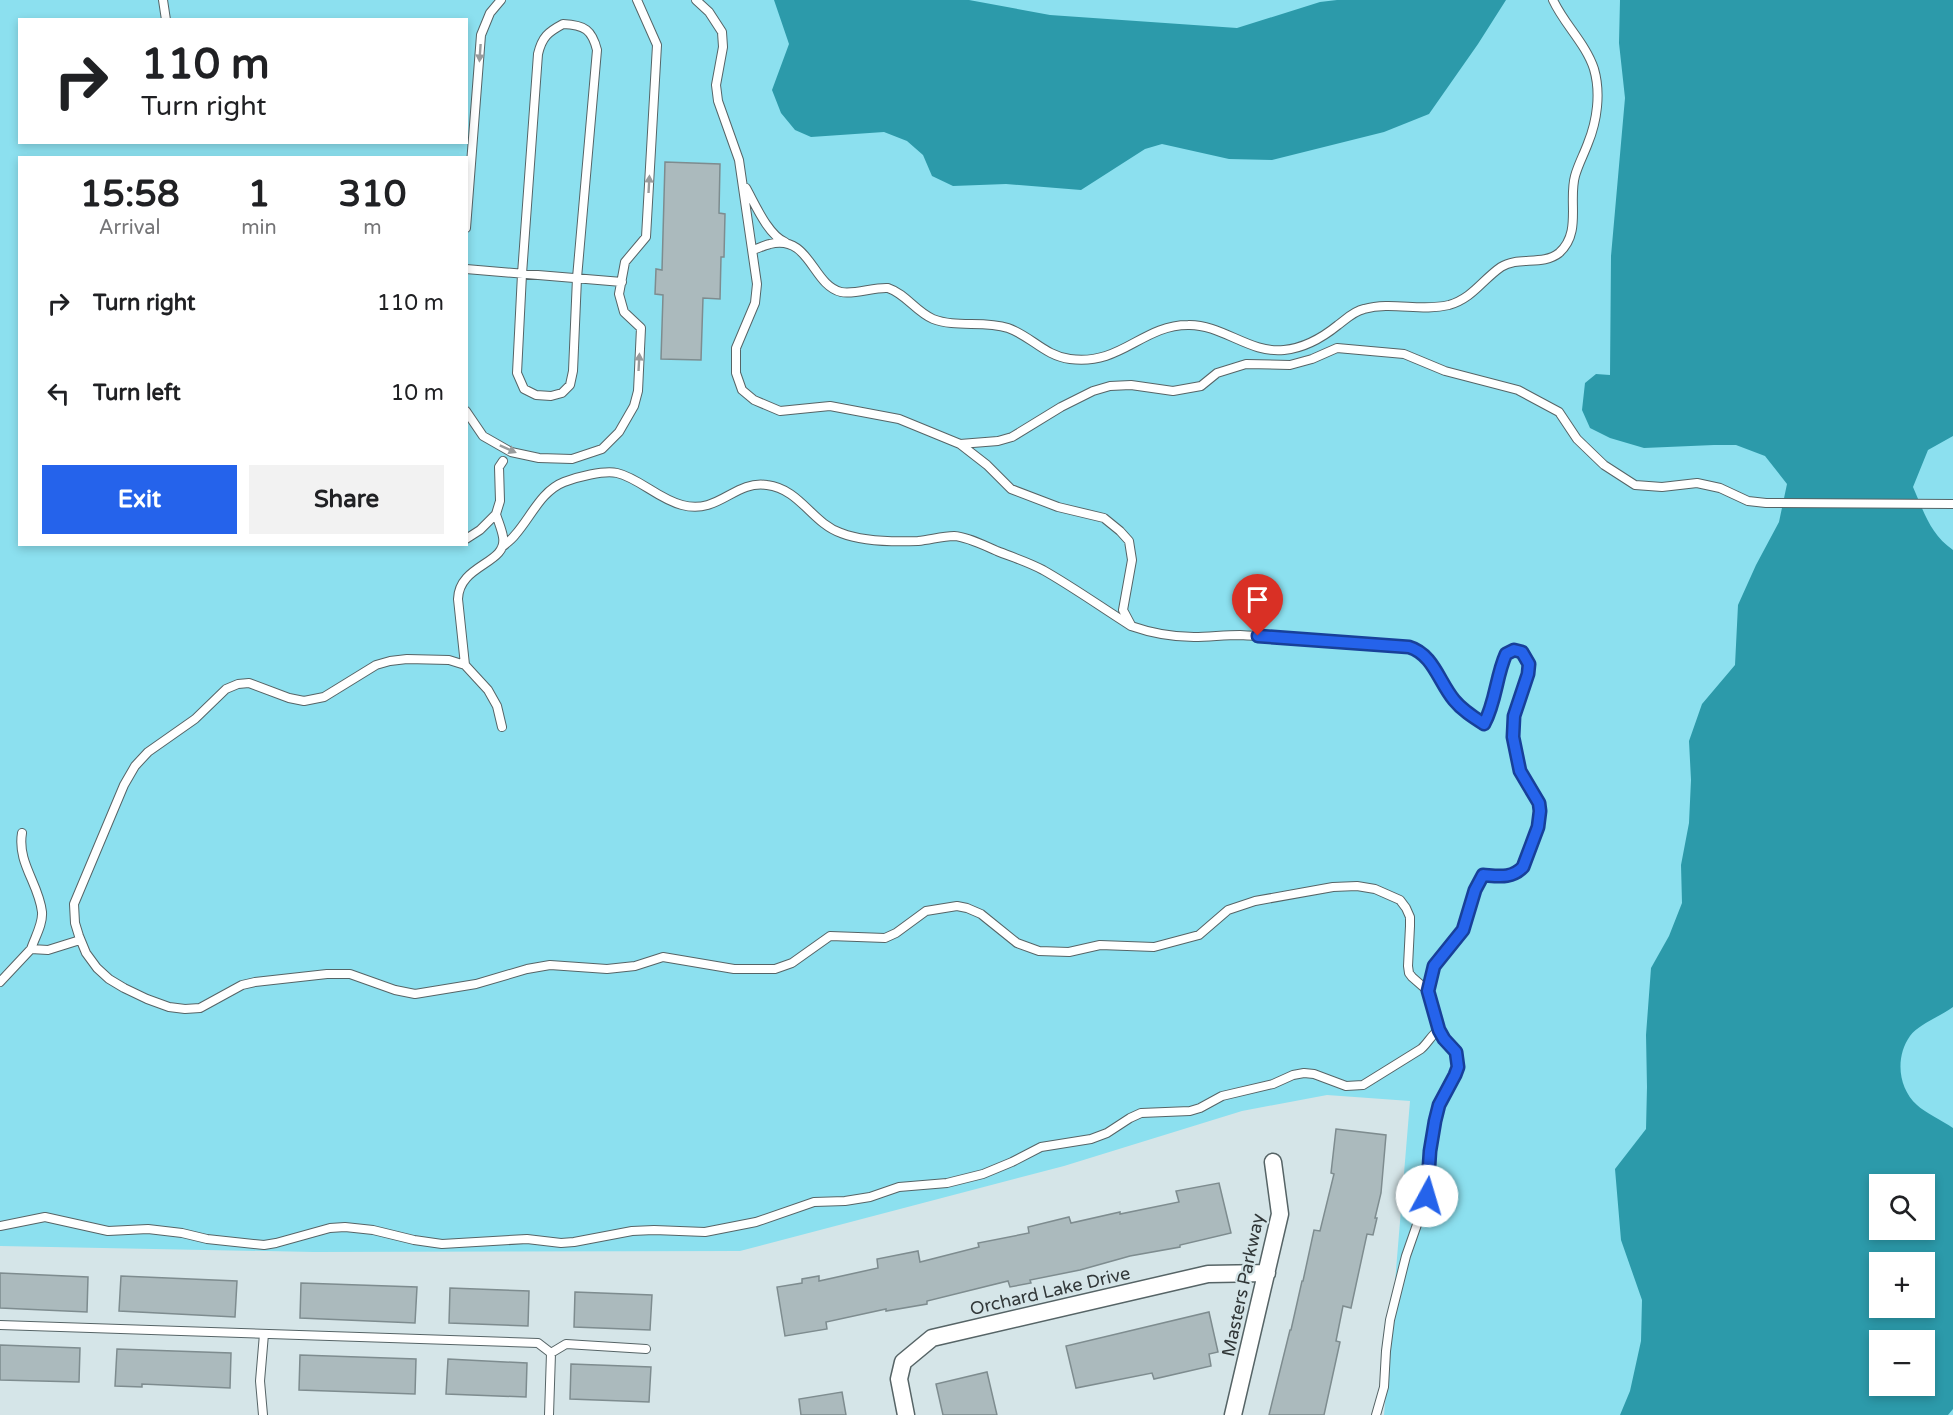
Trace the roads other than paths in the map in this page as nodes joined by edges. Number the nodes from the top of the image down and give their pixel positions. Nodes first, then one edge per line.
1 (163, 0) edge
2 (501, 0) edge
3 (637, 0) edge
4 (696, 0) edge
5 (1553, 0) edge
6 (166, 18) edge
7 (739, 160) junction
8 (468, 204) edge
9 (794, 246) junction
10 (753, 250) junction
11 (468, 269) edge
12 (522, 274) junction
13 (577, 278) junction
14 (622, 282) junction
15 (468, 414) edge
16 (960, 444) junction
17 (503, 461) dead end
18 (1950, 504) edge
19 (496, 514) junction
20 (468, 537) edge
21 (502, 547) junction
22 (1131, 626) junction
23 (465, 665) junction
24 (502, 727) dead end
25 (22, 833) dead end
26 (80, 940) junction
27 (31, 949) junction
28 (0, 982) edge
29 (1428, 991) junction
30 (1439, 1030) junction
31 (1273, 1162) dead end
32 (0, 1226) edge
33 (1267, 1274) junction
34 (0, 1325) edge
35 (264, 1334) junction
36 (646, 1349) dead end
37 (551, 1353) junction
38 (263, 1415) edge
39 (549, 1415) edge
40 (906, 1415) edge
41 (1233, 1415) edge
42 (1376, 1415) edge

1 - 6 lane
2 -> 8 lane
14 -> 3 lane
4 - 7 lane
5 - 9 lane
7 - 9 lane
7 - 10 lane
9 - 10 lane
10 - 16 lane
11 - 12 lane
12 - 13 lane
12 - 13 lane
12 - 13 lane
13 - 14 lane
15 -> 14 lane
16 - 18 lane
16 - 22 lane
17 - 19 lane
19 - 20 lane
19 - 21 lane
21 - 22 lane
21 - 23 lane
22 - 29 lane
23 - 24 lane
23 - 26 lane
25 - 27 lane
26 - 27 lane
26 - 29 lane
27 - 28 lane
29 - 30 lane
30 - 32 lane
30 - 42 lane
31 - 33 street, Masters Parkway
33 - 40 street, Orchard Lake Drive
33 - 41 street, Masters Parkway
34 - 35 lane
35 - 37 lane
35 - 38 lane
36 - 37 lane
37 - 39 lane

